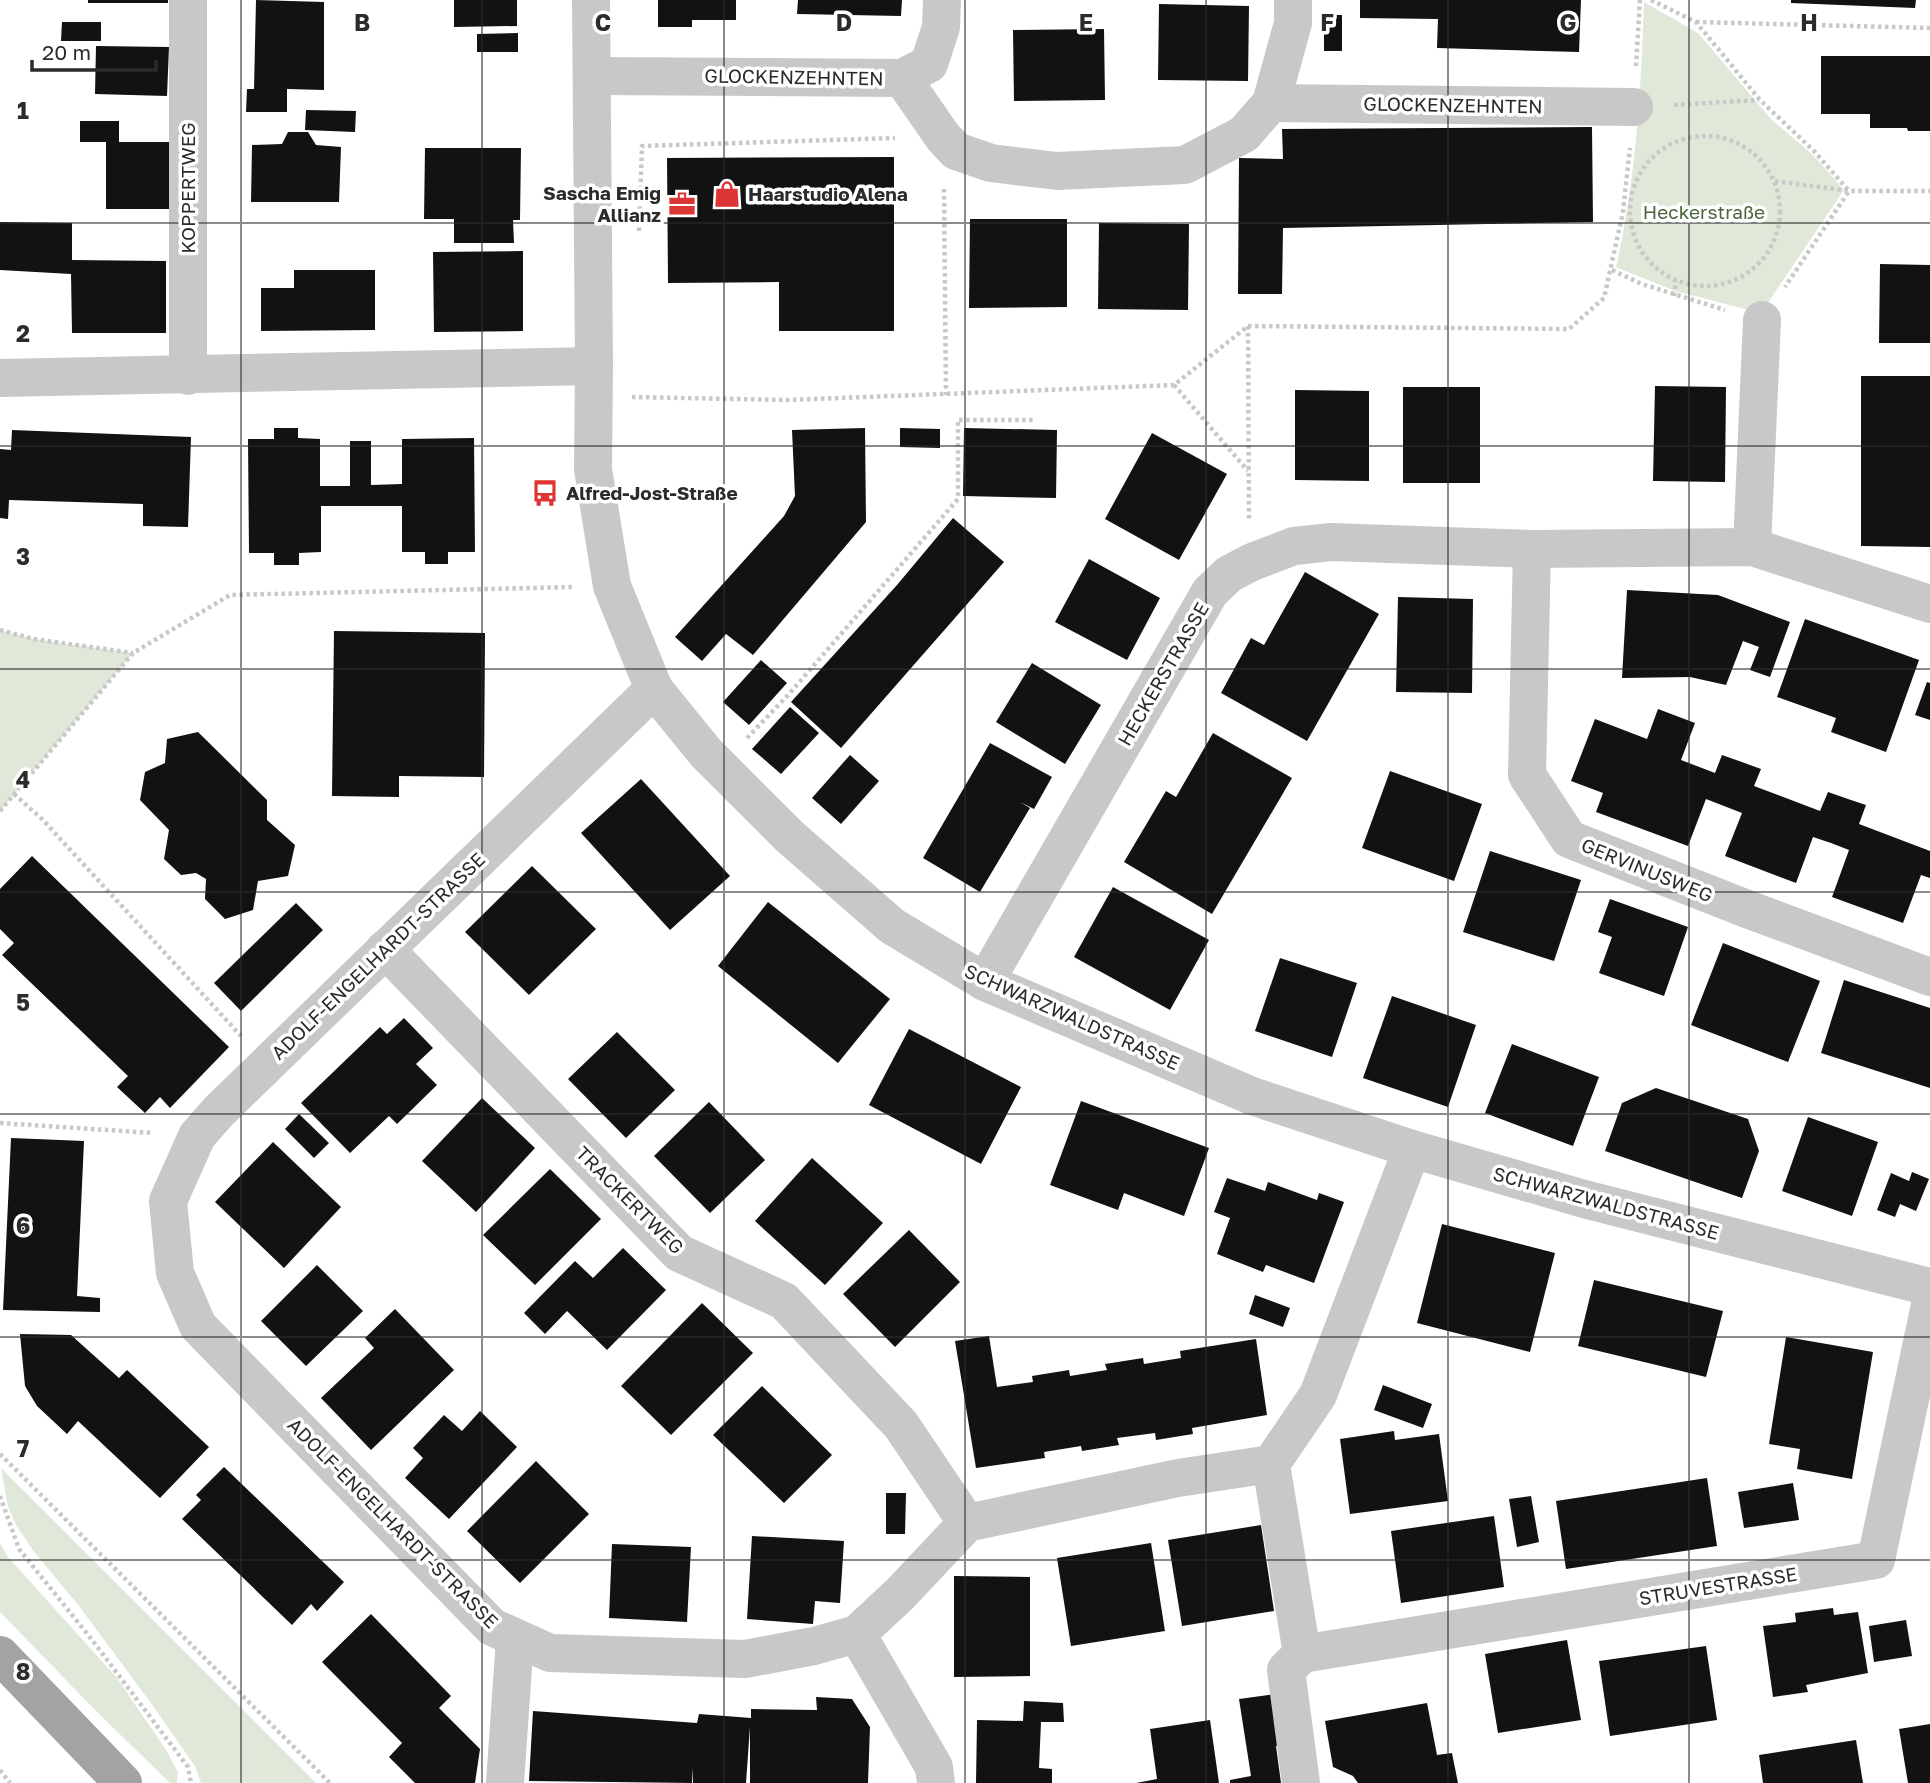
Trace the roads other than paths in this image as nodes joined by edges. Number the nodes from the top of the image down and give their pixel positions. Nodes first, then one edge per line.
1 (188, 0) edge
2 (591, 0) edge
3 (942, 0) edge
4 (1293, 0) edge
5 (592, 76) junction
6 (902, 78) junction
7 (1271, 103) junction
8 (1634, 107) road end
9 (1762, 320) road end
10 (188, 376) junction
11 (0, 379) edge
12 (594, 381) junction
13 (1752, 547) junction
14 (1532, 549) junction
15 (1930, 604) edge
16 (654, 689) junction
17 (385, 949) junction
18 (1930, 977) edge
19 (985, 982) junction
20 (1412, 1149) junction
21 (1930, 1287) edge
22 (1930, 1305) edge
23 (1271, 1464) junction
24 (967, 1523) junction
25 (857, 1633) junction
26 (515, 1638) junction
27 (1302, 1654) junction
28 (0, 1655) edge
29 (123, 1783) edge
30 (505, 1783) edge
31 (936, 1783) edge
32 (1301, 1783) edge

1 - 10 street, KOPPERTWEG
2 - 5 street, SCHWARZWALDSTRASSE
3 - 6 street
4 - 7 street, GLOCKENZEHNTEN
5 - 6 street, GLOCKENZEHNTEN
5 - 12 street, SCHWARZWALDSTRASSE
6 - 7 street, GLOCKENZEHNTEN
7 - 8 street, GLOCKENZEHNTEN
9 - 13 street
10 - 11 street
10 - 12 street
12 - 16 street, SCHWARZWALDSTRASSE
13 - 14 street, HECKERSTRASSE
13 - 15 street, HECKERSTRASSE
14 - 18 street, GERVINUSWEG
14 - 19 street, HECKERSTRASSE
16 - 17 street, ADOLF-ENGELHARDT-STRASSE
16 - 19 street, SCHWARZWALDSTRASSE
17 - 24 street, TRACKERTWEG
17 - 26 street, ADOLF-ENGELHARDT-STRASSE
19 - 20 street, SCHWARZWALDSTRASSE
20 - 21 street, SCHWARZWALDSTRASSE
20 - 23 street
22 - 27 street, STRUVESTRASSE
23 - 24 street
23 - 27 street
24 - 25 street, ADOLF-ENGELHARDT-STRASSE
25 - 26 street, ADOLF-ENGELHARDT-STRASSE
25 - 31 street
26 - 30 street
27 - 32 street
28 - 29 main road

